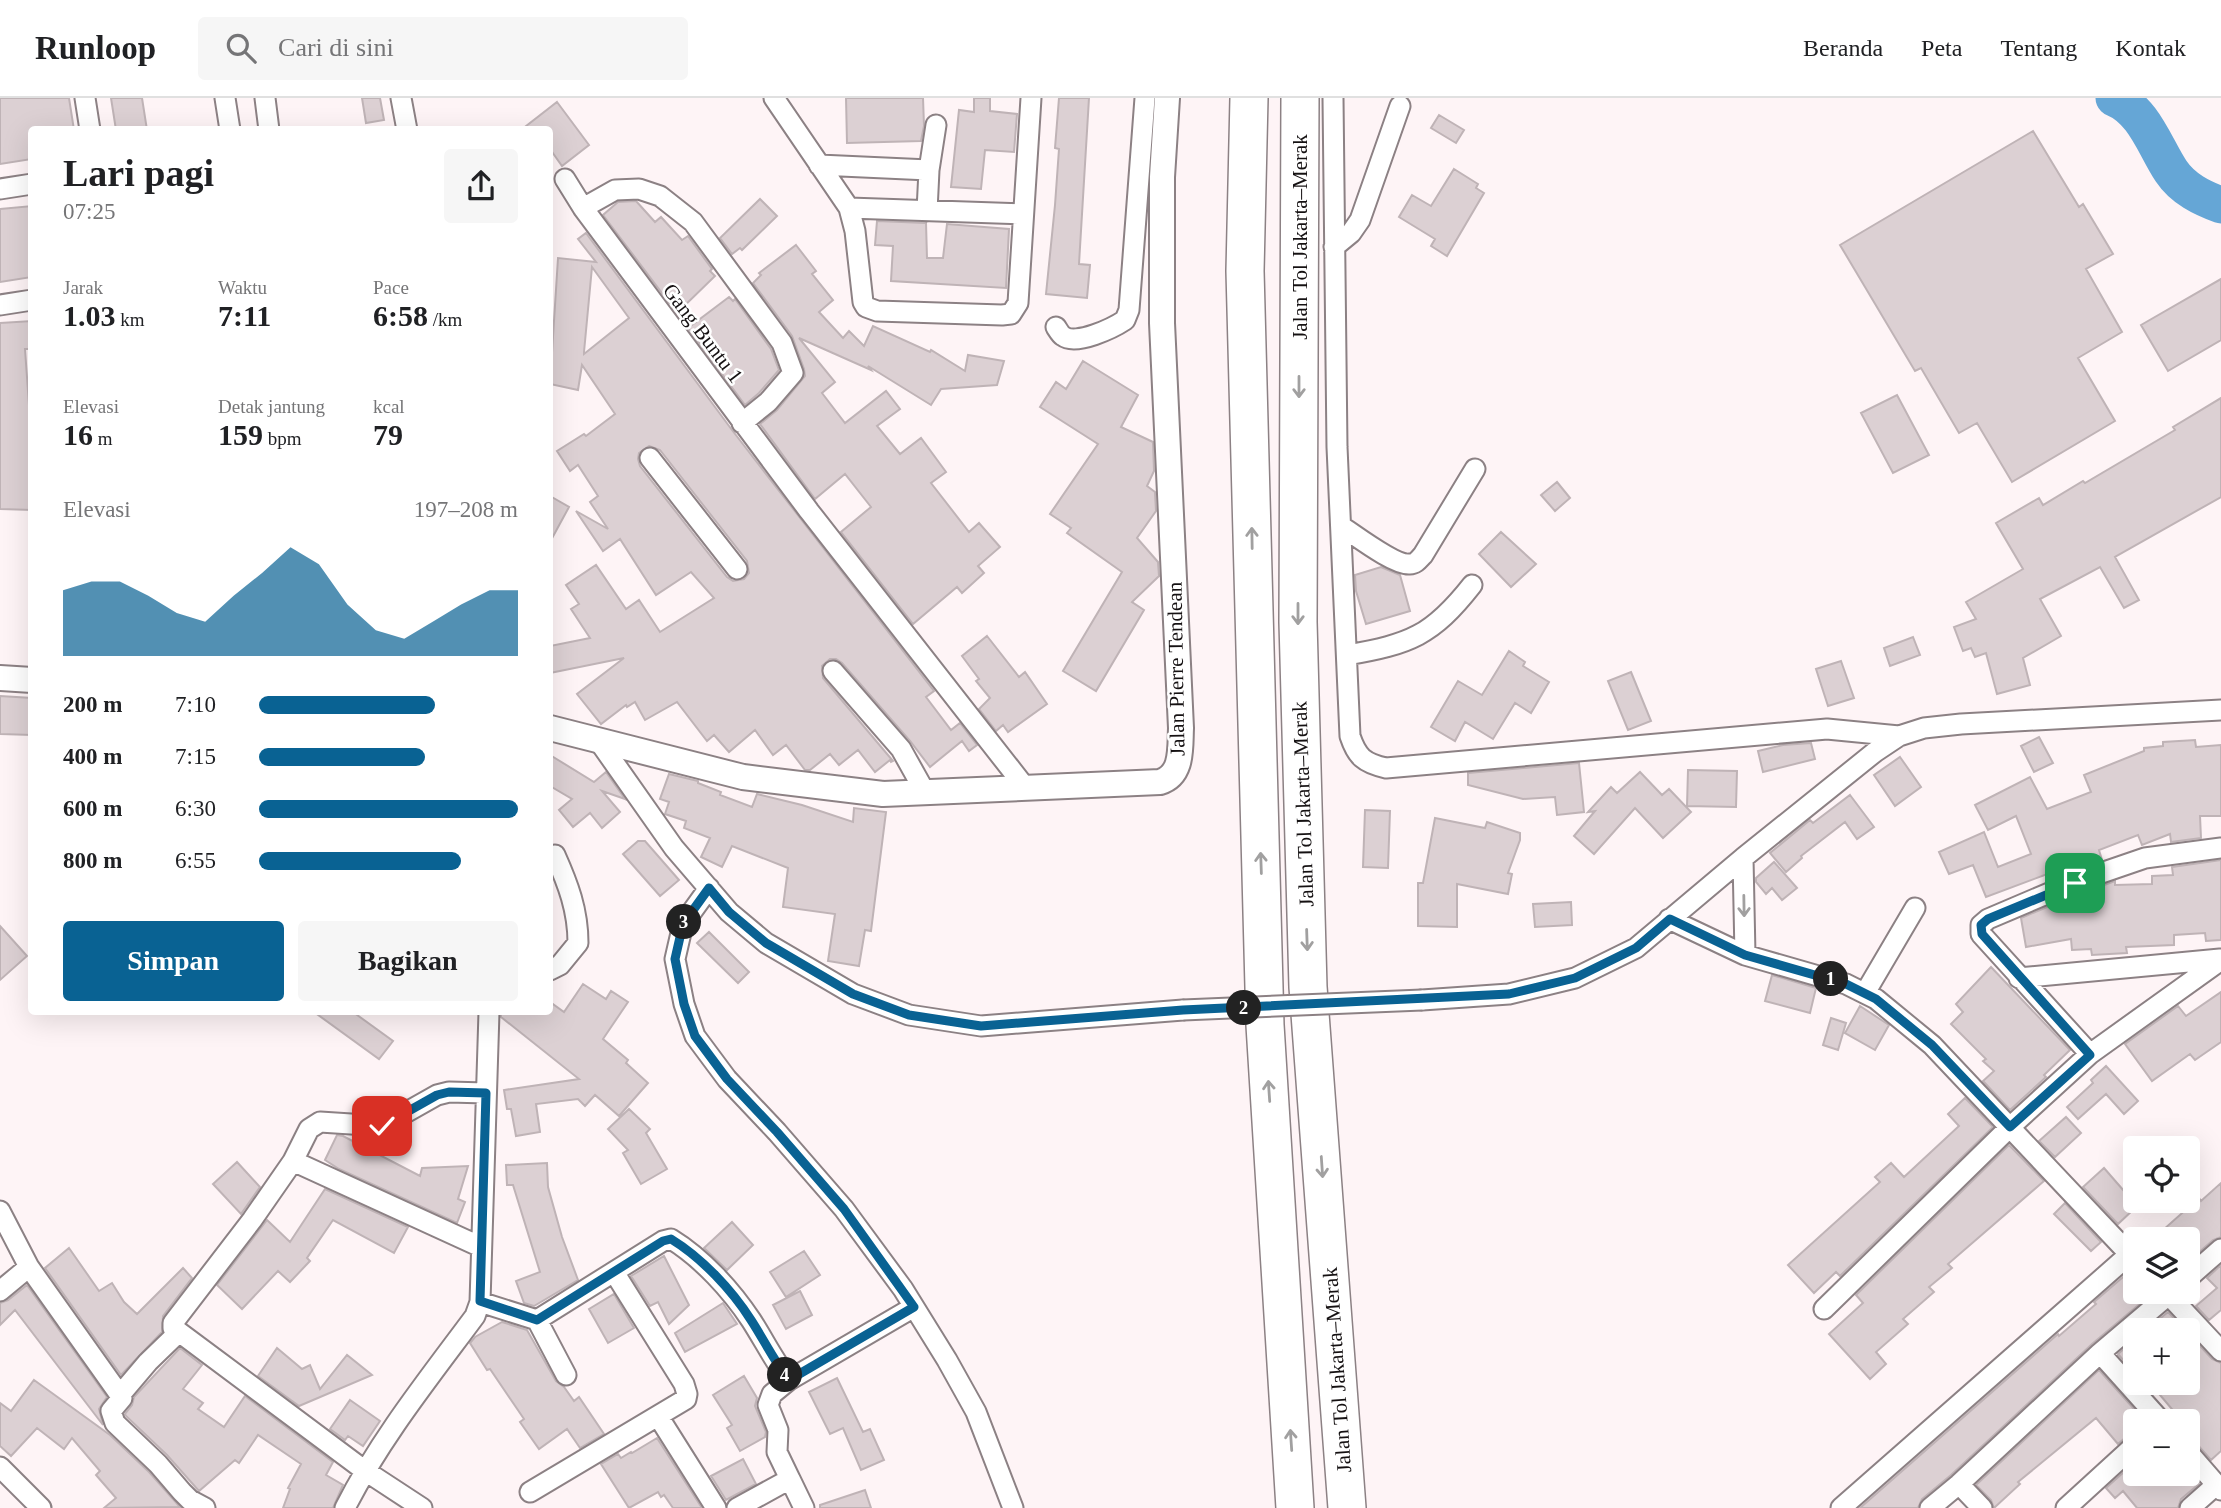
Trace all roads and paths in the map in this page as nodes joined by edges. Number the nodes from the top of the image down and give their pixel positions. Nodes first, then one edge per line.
1 (85, 98) edge
2 (225, 98) edge
3 (265, 98) edge
4 (401, 98) edge
5 (774, 98) edge
6 (1031, 98) edge
7 (1145, 98) edge
8 (1167, 98) edge
9 (1249, 98) edge
10 (1300, 98) edge
11 (1333, 98) edge
12 (1400, 106) dead end
13 (936, 125) dead end
14 (89, 126) edge
15 (229, 126) edge
16 (268, 126) edge
17 (406, 126) edge
18 (819, 165) junction
19 (929, 170) junction
20 (565, 179) dead end
21 (28, 185) edge
22 (0, 189) edge
23 (1364, 206) junction
24 (583, 208) junction
25 (849, 208) junction
26 (1334, 208) junction
27 (927, 211) junction
28 (1023, 214) junction
29 (1334, 247) junction
30 (28, 301) edge
31 (0, 305) edge
32 (1056, 327) dead end
33 (742, 423) junction
34 (650, 458) dead end
35 (1475, 469) dead end
36 (1341, 526) junction
37 (737, 569) dead end
38 (1472, 585) dead end
39 (1347, 655) junction
40 (833, 671) dead end
41 (0, 678) edge
42 (28, 680) edge
43 (2221, 710) edge
44 (553, 729) edge
45 (1899, 736) junction
46 (598, 740) junction
47 (1025, 787) junction
48 (925, 792) junction
49 (2221, 848) edge
50 (555, 855) dead end
51 (1743, 858) junction
52 (709, 888) junction
53 (1915, 908) dead end
54 (1670, 919) junction
55 (1745, 955) junction
56 (2221, 959) edge
57 (553, 968) edge
58 (2020, 978) junction
59 (1865, 993) junction
60 (489, 1015) edge
61 (2090, 1055) junction
62 (486, 1093) junction
63 (2010, 1127) junction
64 (293, 1161) junction
65 (0, 1211) edge
66 (481, 1247) junction
67 (2123, 1248) edge
68 (2221, 1250) edge
69 (2123, 1252) edge
70 (29, 1267) junction
71 (2200, 1268) edge
72 (614, 1272) junction
73 (0, 1291) edge
74 (480, 1301) junction
75 (2156, 1304) edge
76 (2179, 1304) edge
77 (914, 1307) junction
78 (1824, 1309) dead end
79 (537, 1320) junction
80 (179, 1332) junction
81 (2221, 1351) edge
82 (2100, 1353) junction
83 (566, 1375) dead end
84 (789, 1380) junction
85 (120, 1395) junction
86 (2150, 1409) edge
87 (658, 1416) junction
88 (2123, 1456) edge
89 (2200, 1466) edge
90 (0, 1467) edge
91 (364, 1470) junction
92 (790, 1479) junction
93 (1959, 1484) junction
94 (2218, 1487) edge
95 (530, 1492) dead end
96 (41, 1508) edge
97 (205, 1508) edge
98 (345, 1508) edge
99 (422, 1508) edge
100 (716, 1508) edge
101 (737, 1508) edge
102 (804, 1508) edge
103 (1013, 1508) edge
104 (1295, 1508) edge
105 (1347, 1508) edge
106 (1841, 1508) edge
107 (1930, 1508) edge
108 (1982, 1508) edge
109 (2066, 1508) edge
110 (2190, 1508) edge

1 - 14 street
2 - 15 street
3 - 16 street
4 - 17 street
5 - 18 street
6 - 28 street
7 - 32 street
8 - 47 street, Jalan Pierre Tendean
104 -> 9 highway, Jalan Tol Jakarta–Merak
10 -> 105 highway, Jalan Tol Jakarta–Merak
11 - 26 street
12 - 23 street
13 - 19 street
18 - 19 street
18 - 25 street
19 - 27 street
20 - 24 street, Gang Buntu 1
21 - 22 street
23 - 26 street
23 - 29 street
24 - 33 street, Gang Buntu 1
24 - 33 street
25 - 27 street
25 - 28 street
26 - 29 street
27 - 28 street
29 - 36 street
30 - 31 street
33 - 47 street, Gang Buntu 1
34 - 37 street
35 - 36 street
36 - 39 street
38 - 39 street
39 - 45 street
40 - 48 street
41 - 42 street
43 - 45 street
44 - 46 street, Jalan Pierre Tendean
45 - 51 street
46 - 48 street, Jalan Pierre Tendean
46 - 52 street
47 - 48 street, Jalan Pierre Tendean
49 - 58 street
50 - 57 street
51 - 54 street
51 -> 55 street
52 - 54 street, bridge
52 - 77 street
53 - 59 street
54 - 55 street
55 - 59 street
56 - 58 street
56 - 61 street
58 - 61 street
59 - 63 street
60 - 62 street
61 - 63 street
62 - 64 street
62 - 66 street
63 - 67 street
63 - 78 street
64 - 66 street
64 - 80 street
65 - 70 street
66 - 74 street
68 - 71 street
69 - 106 street
70 - 73 street
70 - 85 street
72 - 79 street
72 - 84 street
72 - 87 street
74 - 79 street
74 - 91 street
75 - 82 street
76 - 81 street
77 - 84 street
77 - 103 street
79 - 83 street
80 - 85 street
80 - 91 street
82 - 86 street
82 - 93 street
84 - 92 street
85 - 97 street
87 - 95 street
87 - 100 street
88 - 109 street
89 - 94 street
90 - 96 street
91 - 98 street
91 - 99 street
92 - 101 street
92 - 102 street
93 - 107 street
93 - 108 street
94 - 110 street

